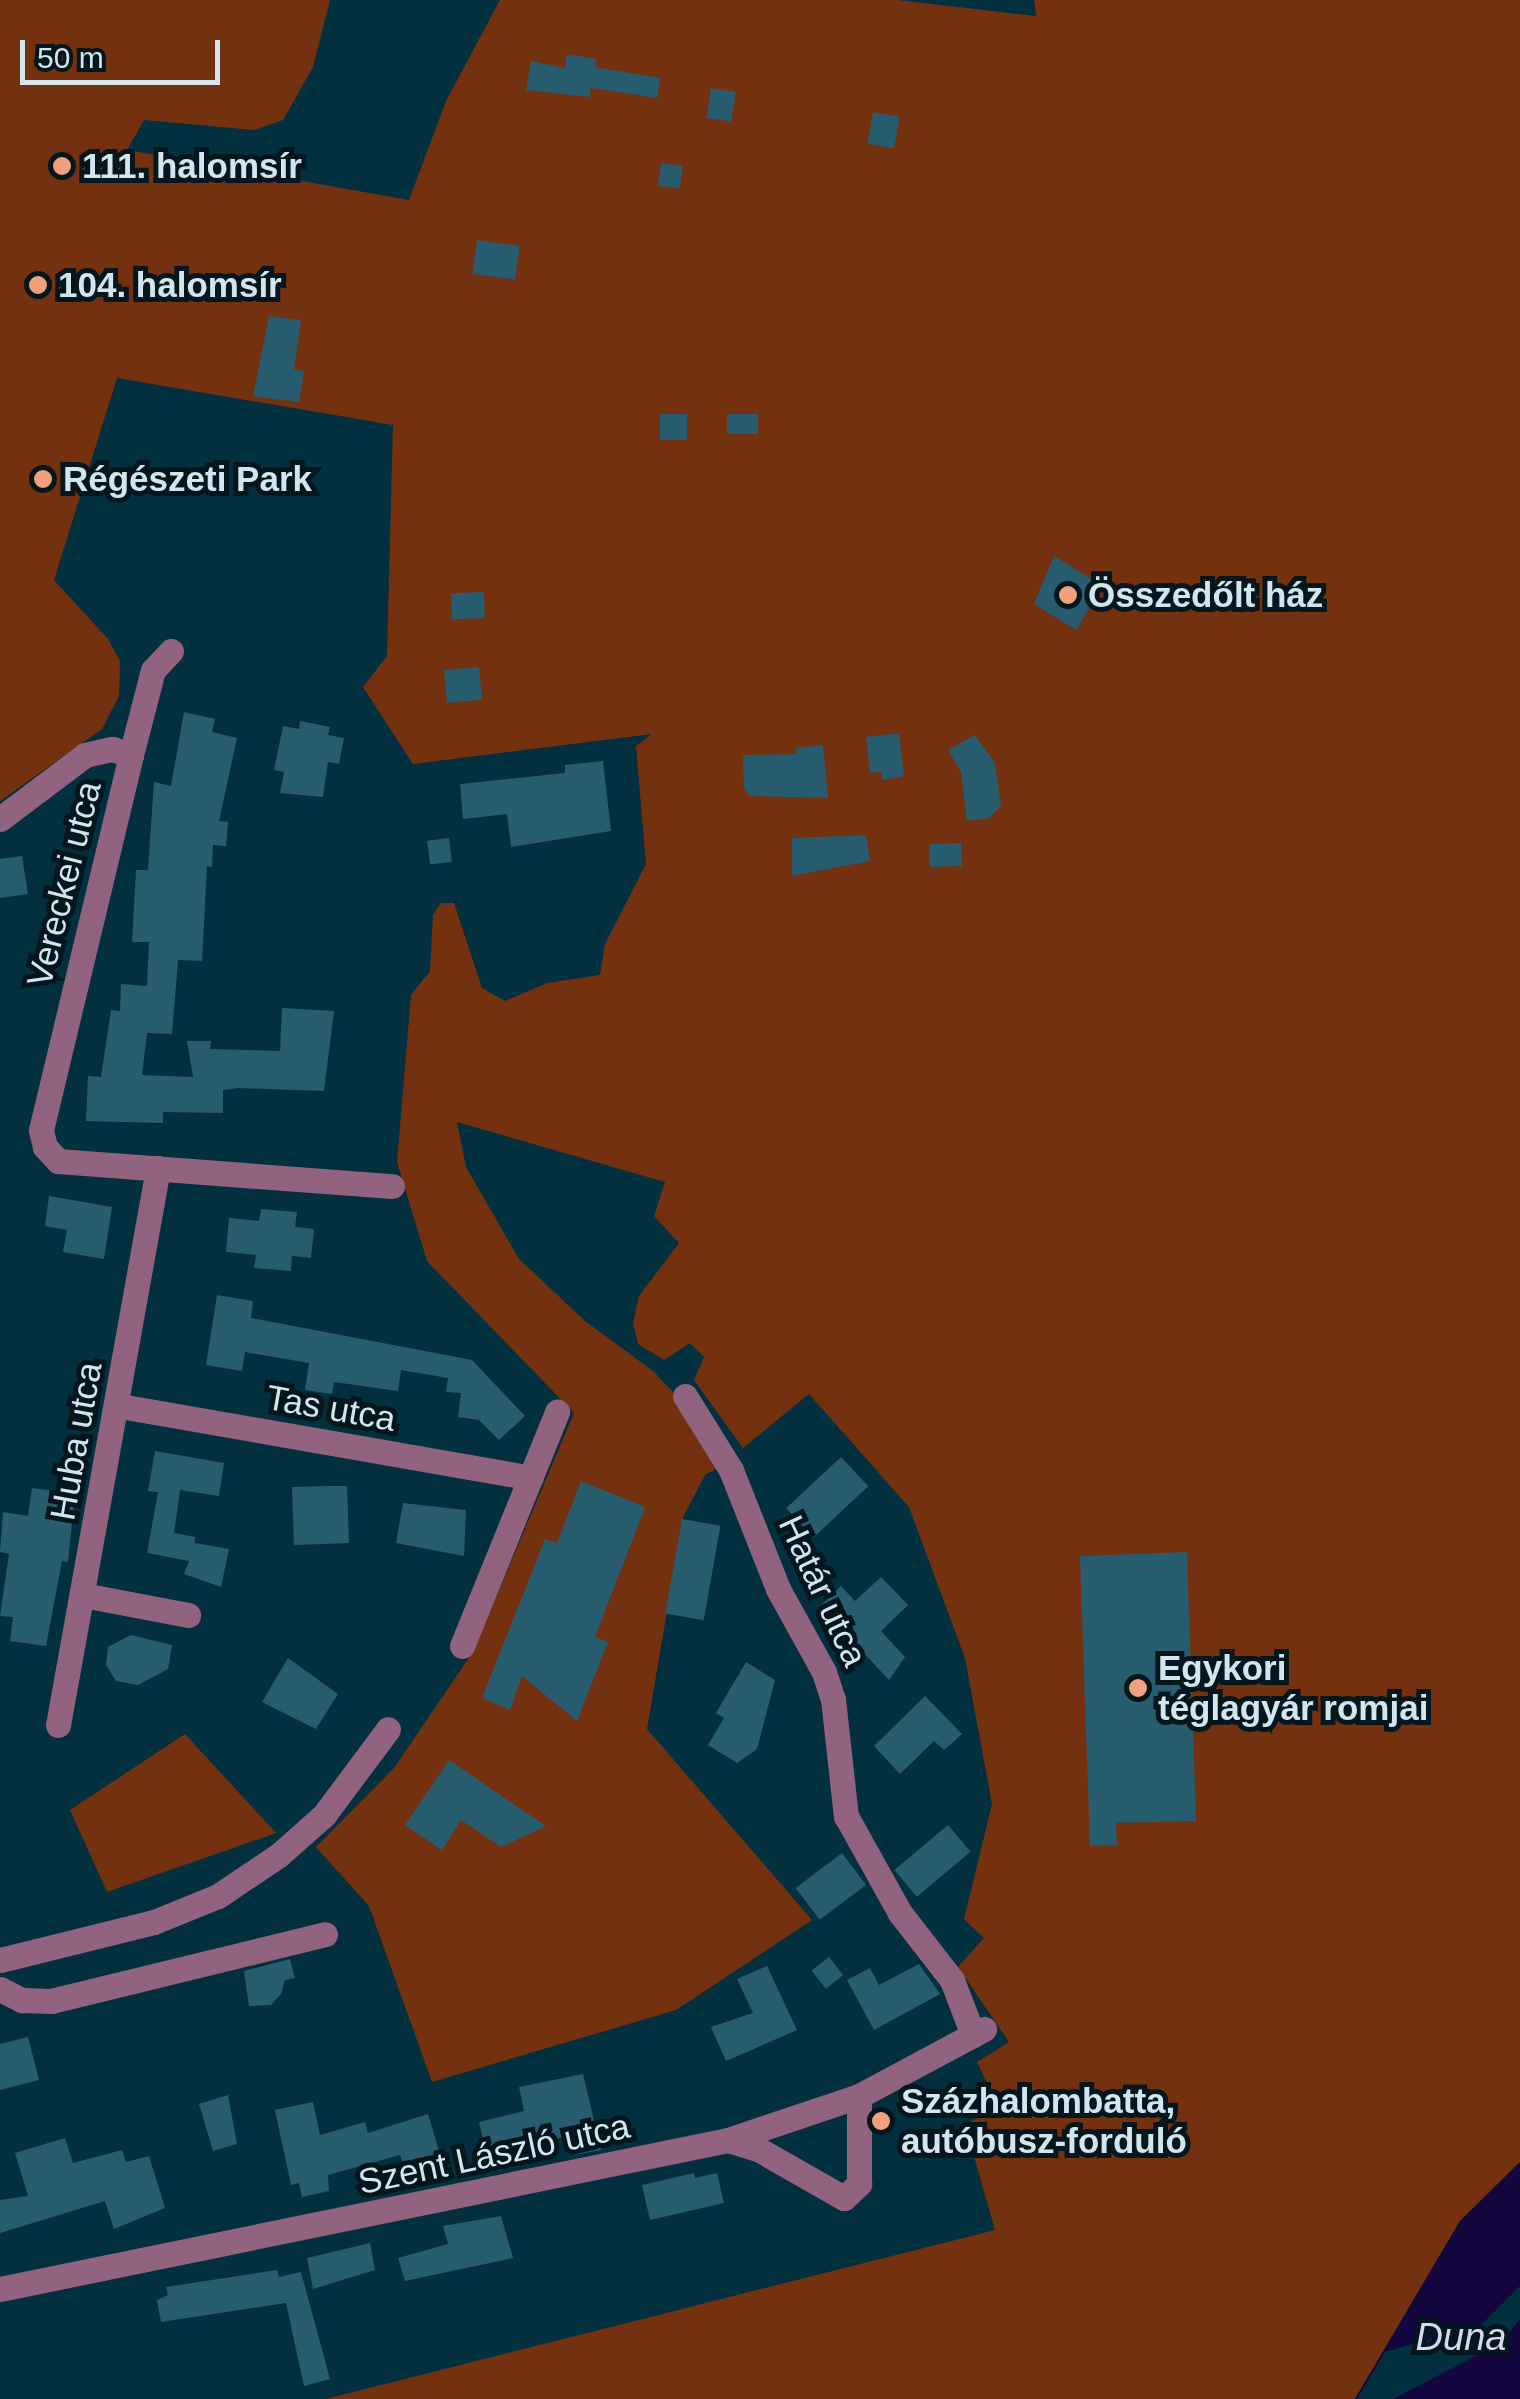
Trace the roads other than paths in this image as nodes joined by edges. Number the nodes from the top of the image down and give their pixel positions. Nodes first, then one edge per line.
1 (171, 651) dead end
2 (131, 754) junction
3 (0, 818) edge
4 (158, 1168) junction
5 (392, 1186) dead end
6 (685, 1396) dead end
7 (120, 1406) junction
8 (558, 1412) dead end
9 (532, 1478) junction
10 (83, 1595) junction
11 (188, 1615) dead end
12 (462, 1646) dead end
13 (58, 1725) dead end
14 (388, 1729) dead end
15 (326, 1934) dead end
16 (0, 1960) edge
17 (0, 1989) edge
18 (978, 2032) joint
19 (859, 2096) junction
20 (728, 2140) junction
21 (0, 2289) edge

1 - 2 street, Vereckei utca
2 - 3 street
2 - 4 street, Vereckei utca
4 - 5 street, Vereckei utca
4 - 7 street, Huba utca
6 - 18 street, Határ utca
7 - 9 street, Tas utca
7 - 10 street, Huba utca
8 - 9 street
9 - 12 street
10 - 11 street
10 - 13 street, Huba utca
14 - 16 street
15 - 17 street
18 - 19 street, Szent László utca
19 - 20 street, Szent László utca
19 - 20 street
20 - 21 street, Szent László utca

